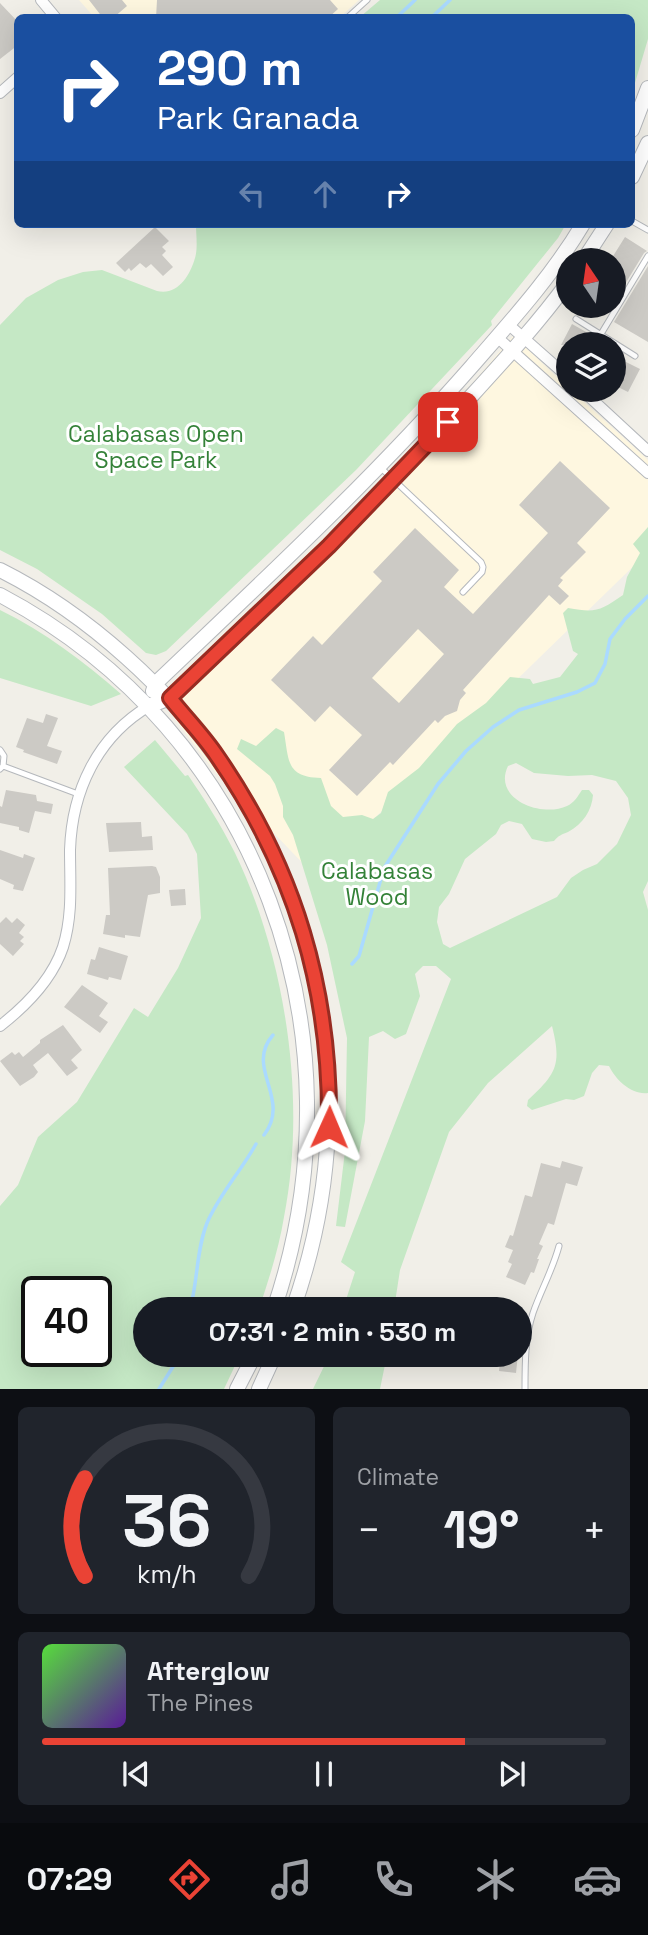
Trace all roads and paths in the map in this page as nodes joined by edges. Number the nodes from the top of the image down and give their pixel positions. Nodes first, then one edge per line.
1 (41, 0) edge
2 (367, 0) edge
3 (53, 14) edge
4 (351, 14) edge
5 (14, 81) edge
6 (648, 88) edge
7 (0, 93) edge
8 (635, 122) edge
9 (648, 144) edge
10 (635, 171) edge
11 (580, 228) edge
12 (604, 228) edge
13 (591, 248) edge
14 (648, 256) edge
15 (556, 298) edge
16 (576, 319) dead end
17 (509, 325) junction
18 (598, 332) edge
19 (602, 332) edge
20 (497, 337) junction
21 (525, 338) junction
22 (626, 350) edge
23 (512, 351) junction
24 (635, 356) dead end
25 (556, 366) edge
26 (595, 402) edge
27 (648, 451) edge
28 (380, 467) junction
29 (648, 473) edge
30 (394, 481) junction
31 (0, 570) edge
32 (463, 592) dead end
33 (0, 595) edge
34 (156, 683) junction
35 (170, 698) junction
36 (149, 706) junction
37 (0, 750) edge
38 (1, 768) edge
39 (78, 794) junction
40 (0, 1026) edge
41 (559, 1246) dead end
42 (278, 1297) edge
43 (297, 1297) edge
44 (248, 1367) edge
45 (269, 1367) edge
46 (237, 1389) edge
47 (259, 1389) edge
48 (525, 1389) edge

1 - 3 street
2 - 4 lane
5 - 7 street
6 - 8 street
9 - 10 street
11 - 17 street
12 - 13 street
14 - 19 lane
15 - 21 street
16 - 18 lane
17 - 20 street
17 - 21 street
20 - 23 street
20 - 28 street
21 - 23 street
21 - 25 street
22 - 24 lane
23 - 29 street
23 - 30 street
26 - 27 street
28 - 30 lane
28 - 34 street
30 - 32 lane
30 - 35 street
31 - 34 street
33 - 36 street
34 - 35 street
34 - 36 street
35 - 36 street
35 - 43 street
36 - 39 street
36 - 42 street
37 - 38 lane
38 - 39 lane
39 - 40 street
41 - 48 lane
44 - 46 street
45 - 47 street

